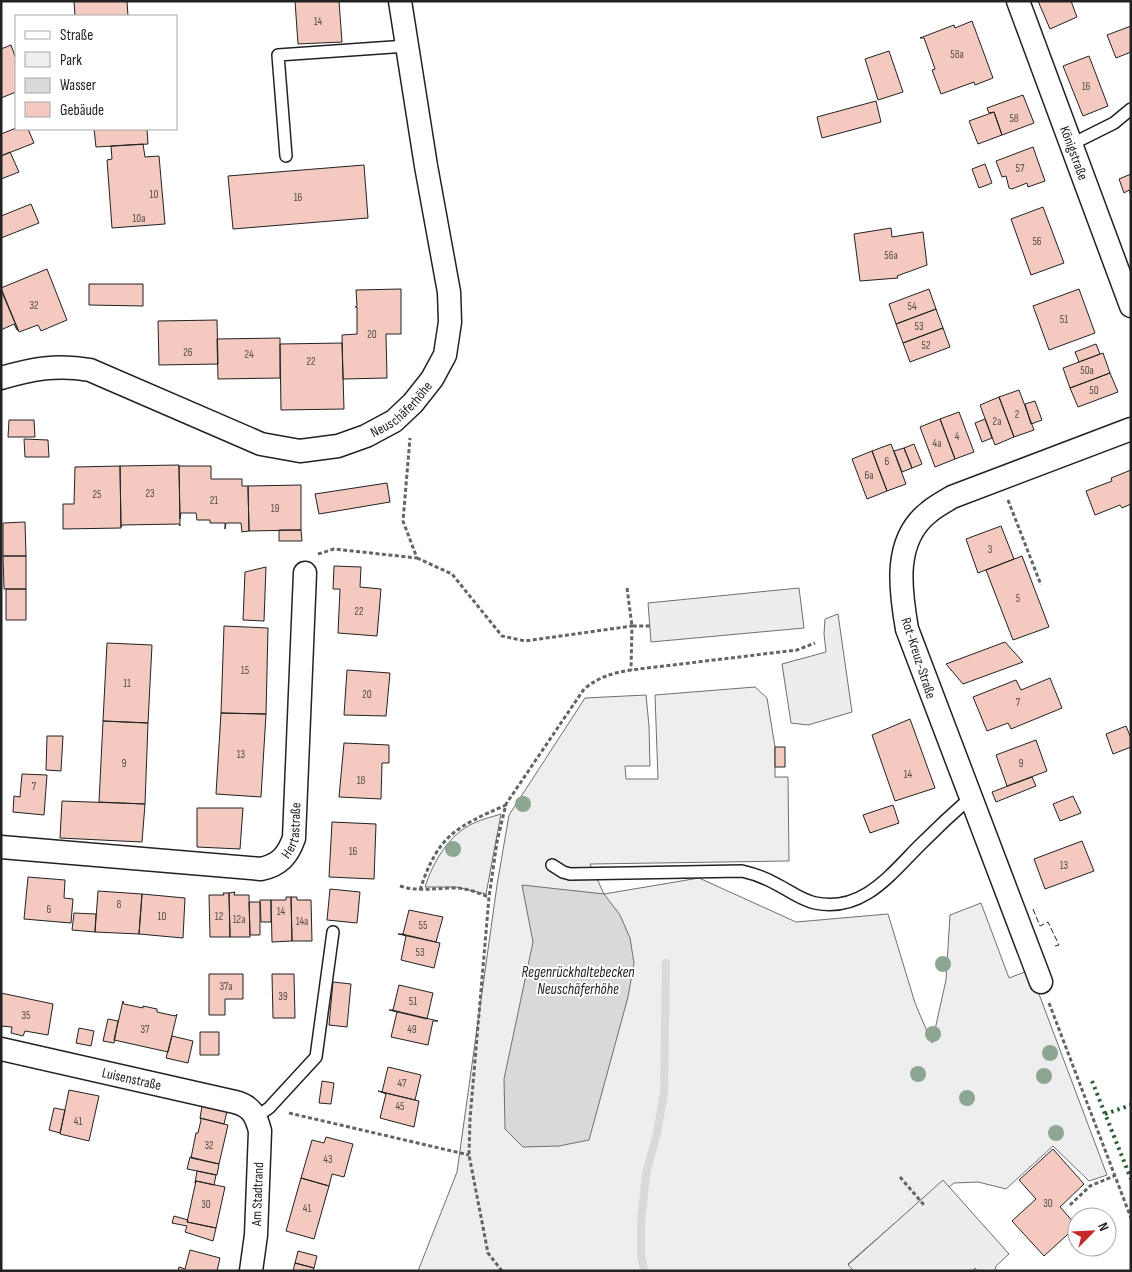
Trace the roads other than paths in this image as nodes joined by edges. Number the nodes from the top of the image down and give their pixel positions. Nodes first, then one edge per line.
1 (400, 1) edge
2 (1018, 1) edge
3 (407, 46) junction
4 (1131, 109) edge
5 (1072, 144) junction
6 (286, 156) dead end
7 (1131, 306) edge
8 (1, 378) edge
9 (1131, 429) edge
10 (305, 573) road end
11 (970, 798) junction
12 (1, 847) edge
13 (552, 864) dead end
14 (333, 932) dead end
15 (1041, 982) road end
16 (1, 1049) edge
17 (263, 1112) junction
18 (251, 1271) edge

1 - 3 street, Neuschäferhöhe
2 - 5 street, Königstraße
3 - 6 lane
3 - 8 street, Neuschäferhöhe
4 - 5 lane
5 - 7 street, Königstraße
9 - 11 street, Rot-Kreuz-Straße
10 - 12 street, Hertastraße
11 - 13 lane
11 - 15 street, Rot-Kreuz-Straße
14 - 17 lane
16 - 17 street, Luisenstraße
17 - 18 street, Am Stadtrand

